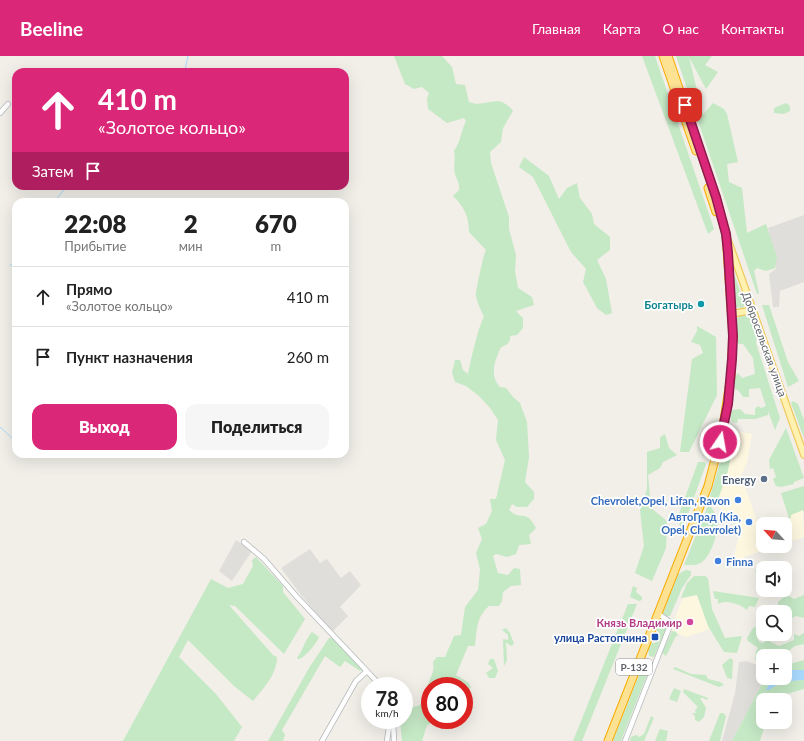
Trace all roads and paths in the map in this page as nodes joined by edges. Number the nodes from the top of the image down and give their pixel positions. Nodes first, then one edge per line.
1 (663, 56) edge
2 (668, 56) edge
3 (8, 104) dead end
4 (0, 113) edge
5 (726, 234) junction
6 (740, 273) junction
7 (730, 275) junction
8 (753, 310) junction
9 (731, 314) junction
10 (804, 455) edge
11 (244, 542) dead end
12 (659, 614) junction
13 (367, 671) junction
14 (373, 677) edge
15 (389, 729) edge
16 (393, 729) edge
17 (322, 741) edge
18 (387, 741) edge
19 (394, 741) edge
20 (604, 741) edge
21 (608, 741) edge
22 (625, 741) edge

1 - 7 highway, Р-132
2 - 5 highway, Р-132
3 - 4 street
5 - 6 main road, Добросельская улица
5 - 7 highway, Р-132
6 - 7 main road
6 - 8 main road, Добросельская улица
7 - 9 highway, Р-132
8 - 9 main road
8 - 10 main road, Добросельская улица
9 - 12 highway, Р-132
9 - 20 highway, Р-132
11 - 13 street
12 - 21 highway, Р-132
12 - 22 street
13 - 14 street
13 - 17 street
15 - 18 street
16 - 19 street

